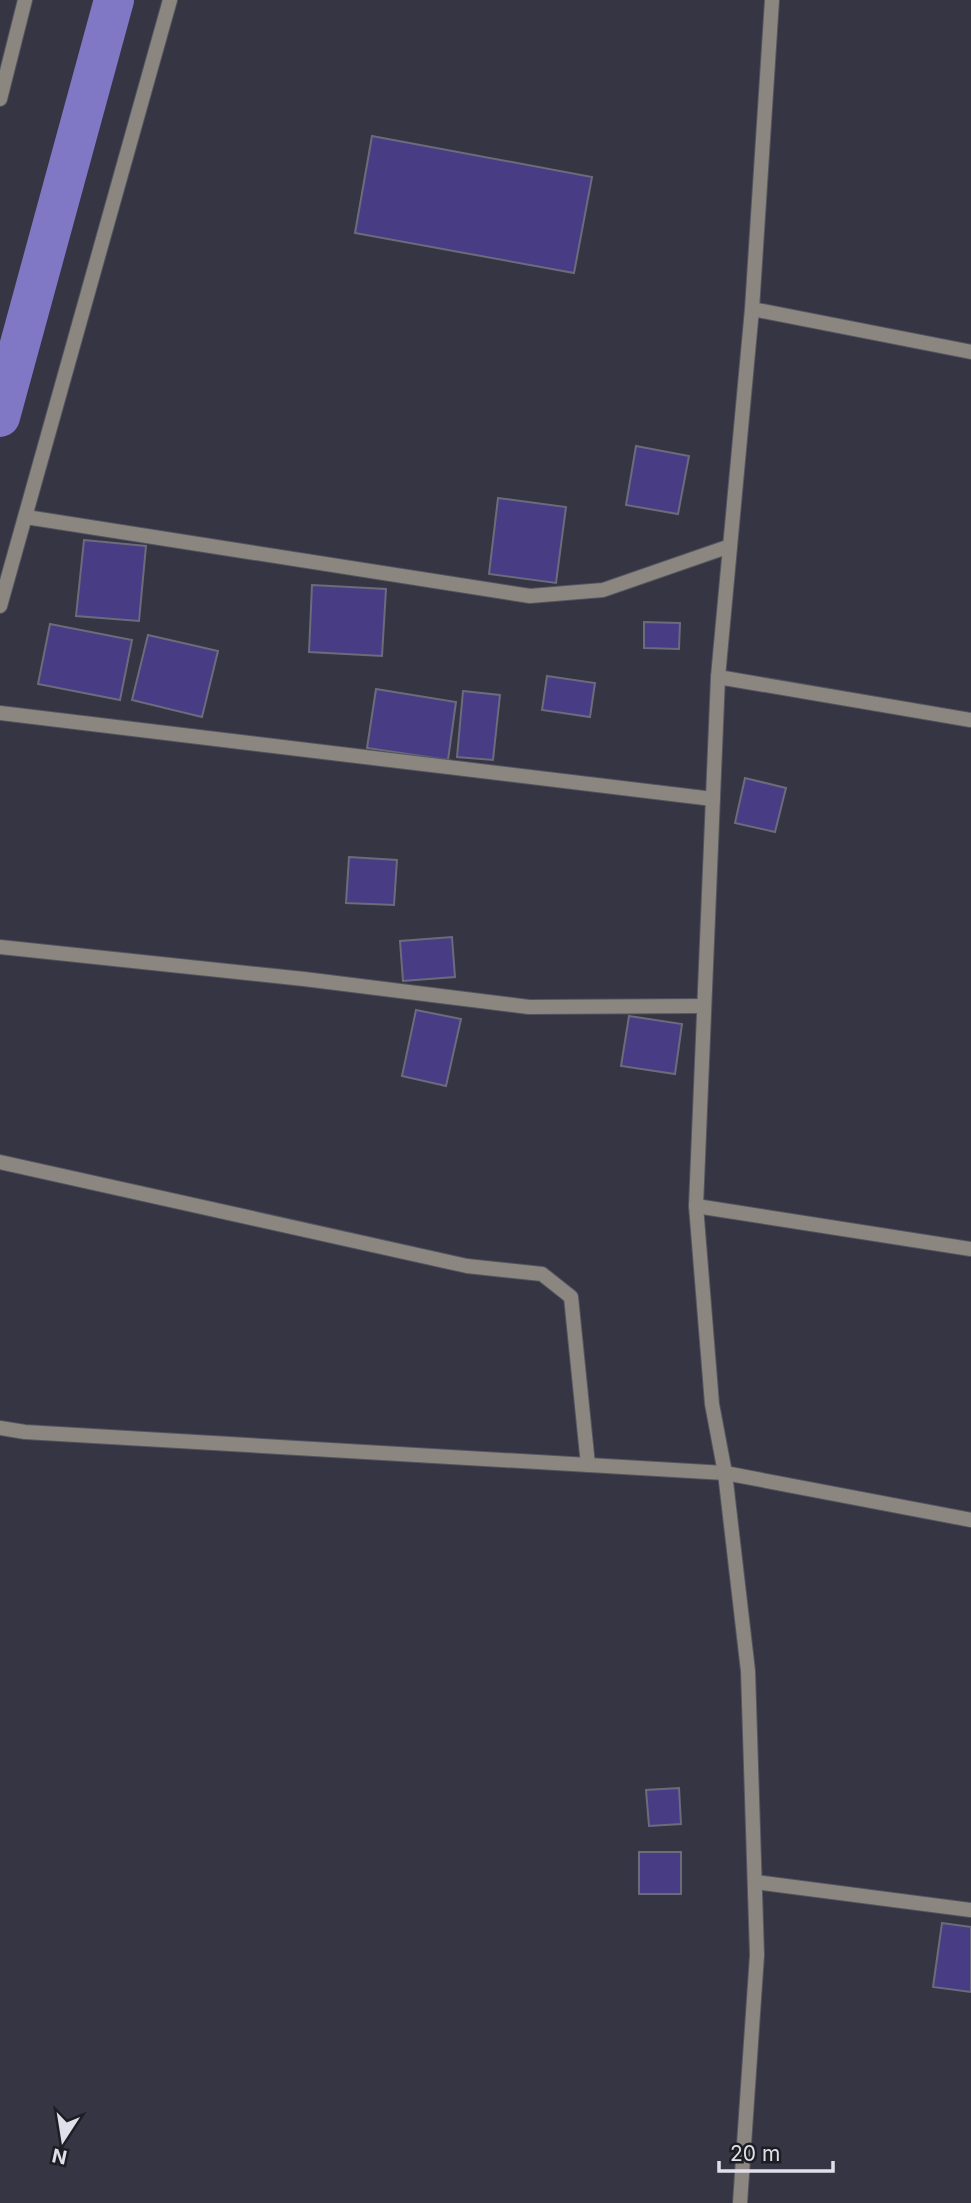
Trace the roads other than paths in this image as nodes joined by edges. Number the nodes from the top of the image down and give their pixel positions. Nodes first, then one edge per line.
1 (25, 0) edge
2 (170, 0) edge
3 (772, 0) edge
4 (0, 99) edge
5 (752, 309) junction
6 (971, 352) edge
7 (26, 517) junction
8 (730, 546) junction
9 (0, 606) edge
10 (718, 677) junction
11 (0, 713) edge
12 (971, 720) edge
13 (713, 799) junction
14 (0, 947) edge
15 (704, 1006) junction
16 (0, 1162) edge
17 (696, 1206) junction
18 (971, 1249) edge
19 (0, 1428) edge
20 (588, 1465) junction
21 (725, 1473) junction
22 (971, 1520) edge
23 (755, 1882) junction
24 (971, 1910) edge
25 (740, 2203) edge

1 - 4 street
2 - 7 street
3 - 5 street
5 - 6 street
5 - 8 street
7 - 8 street
7 - 9 street
8 - 10 street
10 - 12 street
10 - 13 street
11 - 13 street
13 - 15 street
14 - 15 street
15 - 17 street
16 - 20 street
17 - 18 street
17 - 21 street
19 - 20 street
20 - 21 street
21 - 22 street
21 - 23 street
23 - 24 street
23 - 25 street

